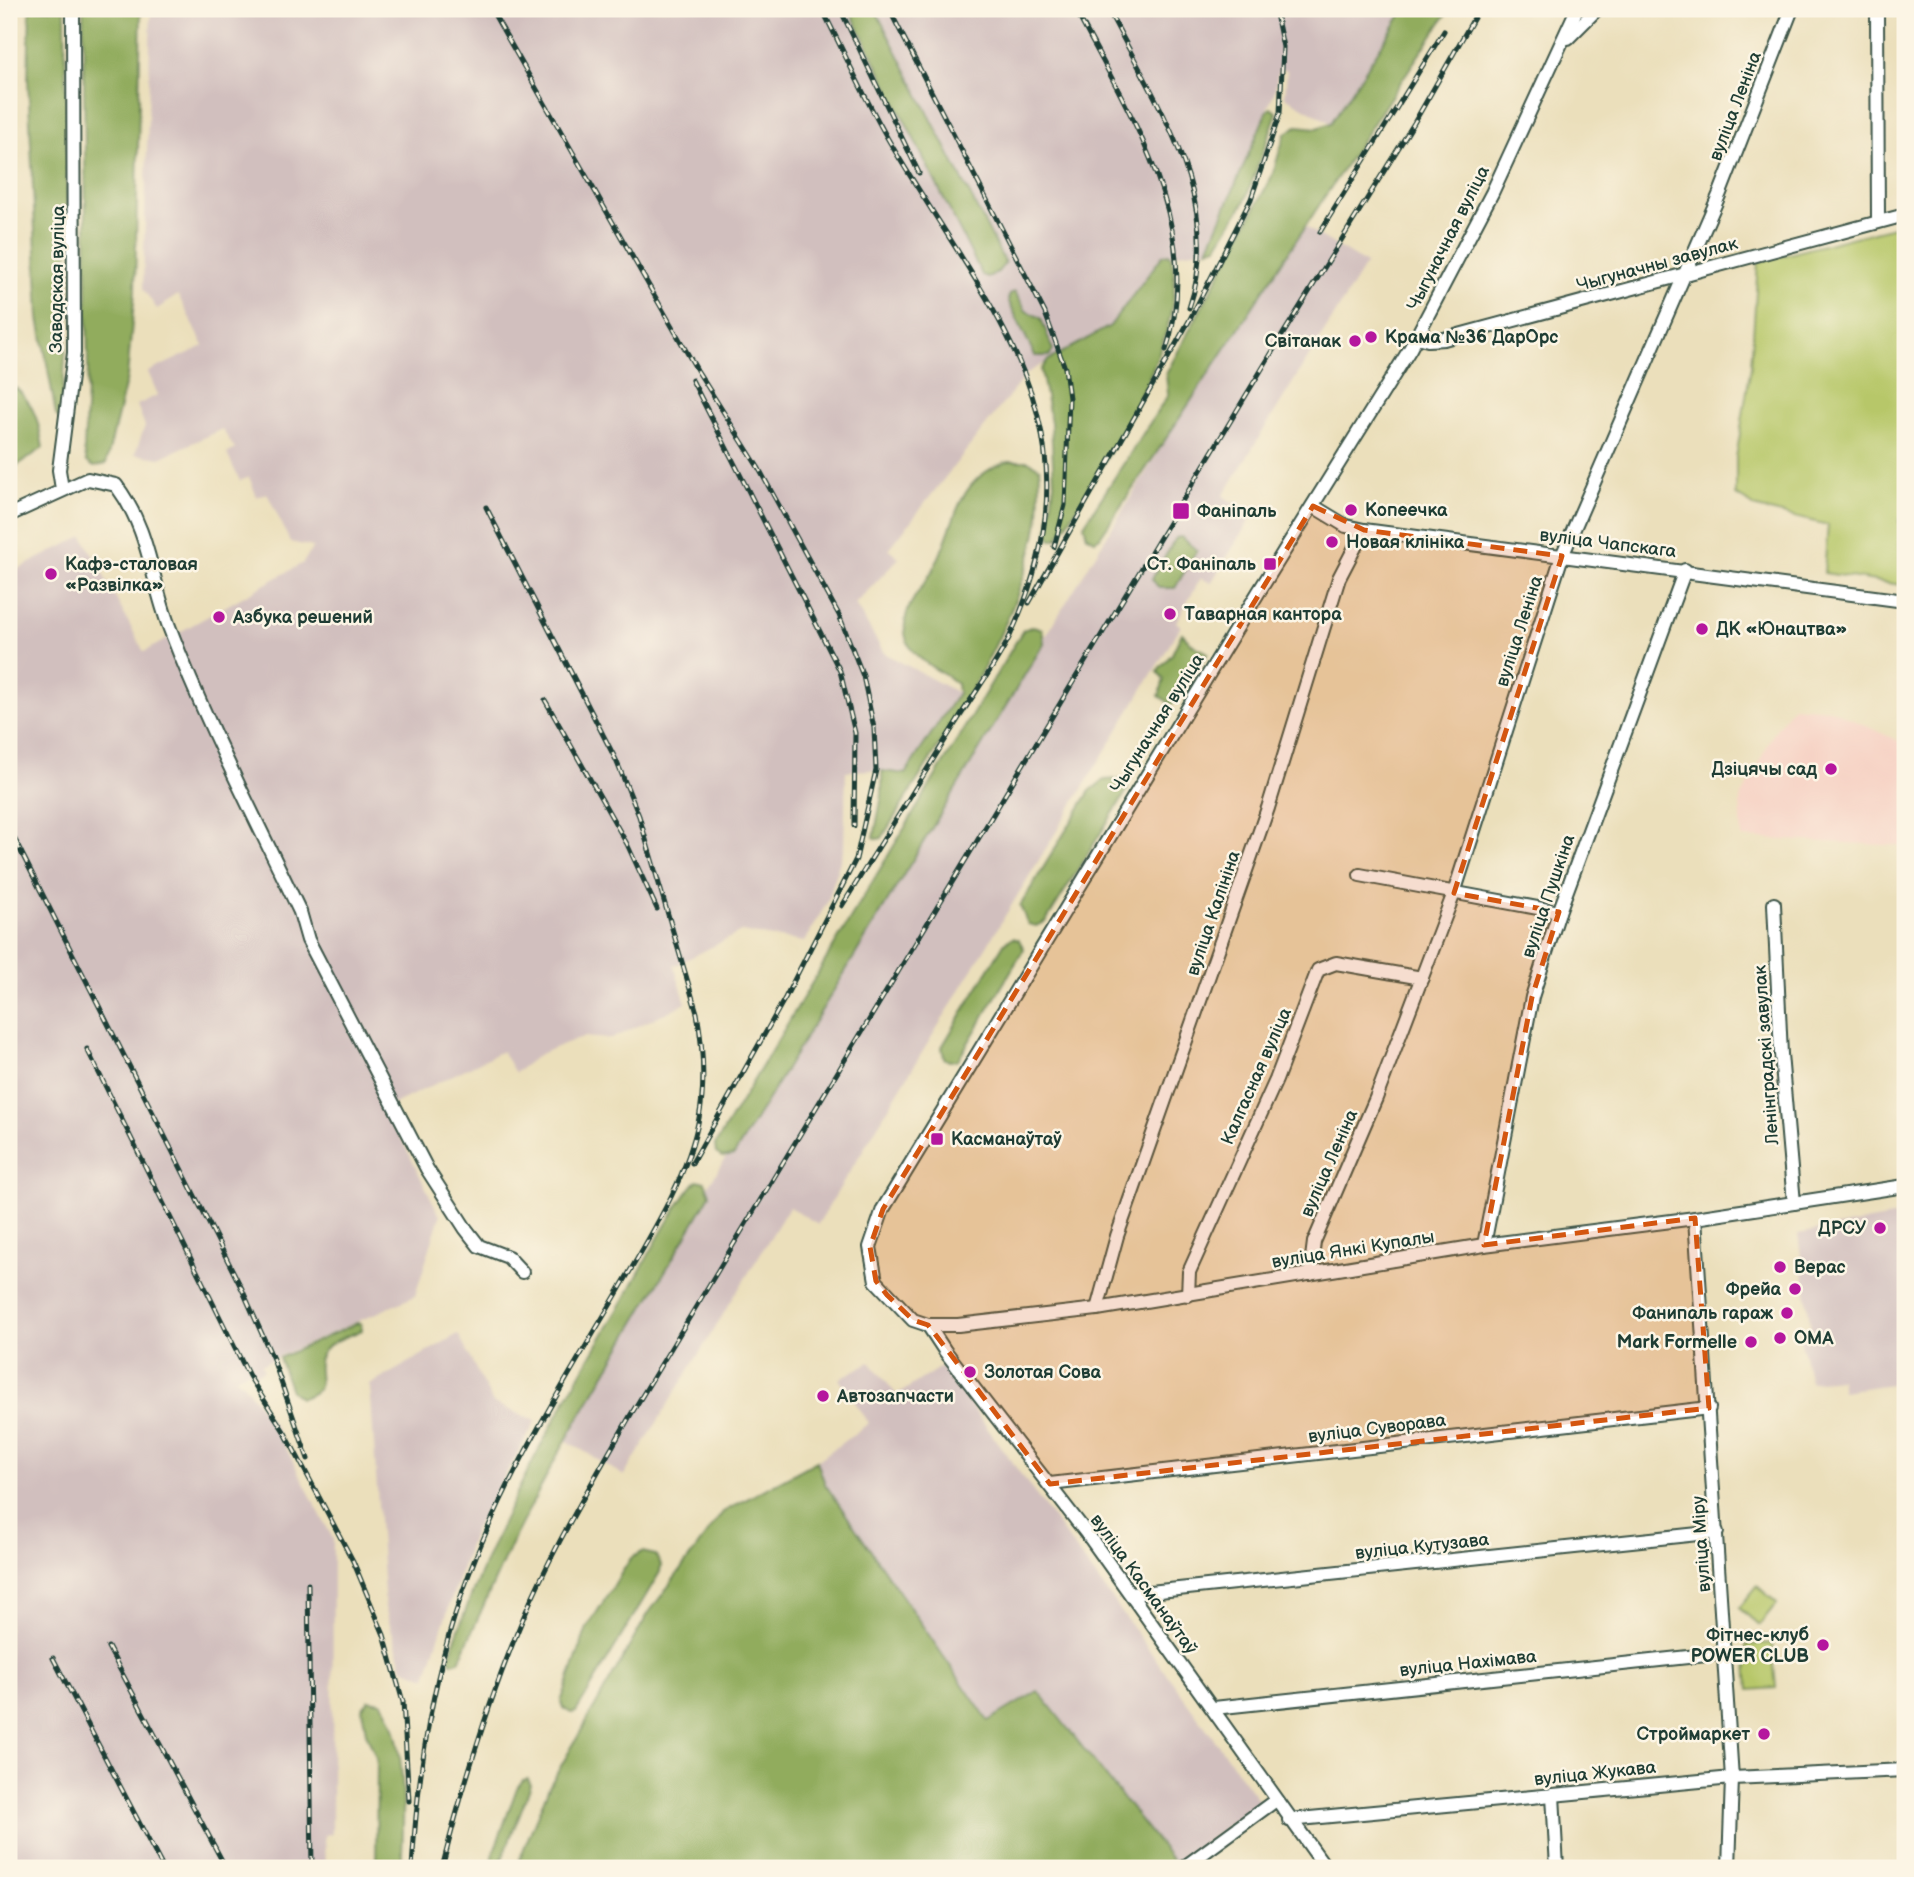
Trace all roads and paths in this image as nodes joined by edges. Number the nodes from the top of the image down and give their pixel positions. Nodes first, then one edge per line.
1 (73, 9) edge
2 (1577, 9) edge
3 (1597, 9) edge
4 (1792, 9) edge
5 (1877, 9) edge
6 (1562, 44) junction
7 (1905, 215) edge
8 (1878, 220) junction
9 (1681, 277) junction
10 (1417, 337) junction
11 (62, 489) junction
12 (1313, 506) junction
13 (9, 515) edge
14 (1364, 530) junction
15 (1562, 556) junction
16 (1685, 570) junction
17 (1905, 601) edge
18 (1360, 875) dead end
19 (1454, 893) junction
20 (1774, 904) dead end
21 (1559, 912) junction
22 (1422, 978) junction
23 (1905, 1186) edge
24 (1794, 1203) junction
25 (1695, 1218) junction
26 (1484, 1245) junction
27 (522, 1272) dead end
28 (1310, 1274) junction
29 (1188, 1295) junction
30 (1097, 1309) junction
31 (928, 1325) junction
32 (1709, 1408) junction
33 (1050, 1484) junction
34 (1717, 1532) junction
35 (1131, 1594) junction
36 (1725, 1653) junction
37 (1213, 1708) junction
38 (1905, 1770) edge
39 (1732, 1777) junction
40 (1553, 1795) junction
41 (1276, 1800) junction
42 (1289, 1820) junction
43 (1184, 1868) edge
44 (1326, 1868) edge
45 (1558, 1868) edge
46 (1729, 1868) edge

1 - 11 street, Заводская вуліца
2 - 6 street, Чыгуначная вуліца
3 - 6 street
4 - 9 street, вуліца Леніна
5 - 8 street
6 - 10 street, Чыгуначная вуліца
7 - 8 street, Чыгуначны завулак
8 - 9 street, Чыгуначны завулак
9 - 10 street, Чыгуначны завулак
9 - 15 street, вуліца Леніна
10 - 12 street, Чыгуначная вуліца
11 - 13 street
11 - 27 street
12 - 14 street, вуліца Чапскага
12 - 31 street, Чыгуначная вуліца
14 - 15 street, вуліца Чапскага
14 - 30 street, вуліца Калініна
15 - 16 street, вуліца Чапскага
15 - 19 street, вуліца Леніна
16 - 17 street, вуліца Чапскага
16 - 21 street, вуліца Пушкіна
18 - 19 street
19 - 21 street
19 - 22 street, вуліца Леніна
20 - 24 street, Ленінградскі завулак
21 - 26 street, вуліца Пушкіна
22 - 28 street, вуліца Леніна
22 - 29 street, Калгасная вуліца
23 - 24 street, вуліца Янкі Купалы
24 - 25 street, вуліца Янкі Купалы
25 - 26 street, вуліца Янкі Купалы
25 - 32 street, вуліца Міру
26 - 28 street, вуліца Янкі Купалы
28 - 29 street, вуліца Янкі Купалы
29 - 30 street, вуліца Янкі Купалы
30 - 31 street, вуліца Янкі Купалы
31 - 33 street, вуліца Касманаўтаў
32 - 33 street, вуліца Суворава
32 - 34 street, вуліца Міру
33 - 35 street, вуліца Касманаўтаў
34 - 35 street, вуліца Кутузава
34 - 36 street, вуліца Міру
35 - 37 street, вуліца Касманаўтаў
36 - 37 street, вуліца Нахімава
36 - 39 street, вуліца Міру
37 - 41 street, вуліца Касманаўтаў
38 - 39 street, вуліца Жукава
39 - 40 street, вуліца Жукава
39 - 46 street, вуліца Міру
40 - 42 street, вуліца Жукава
40 - 45 street
41 - 42 street, вуліца Касманаўтаў
41 - 43 street
42 - 44 street, вуліца Касманаўтаў

